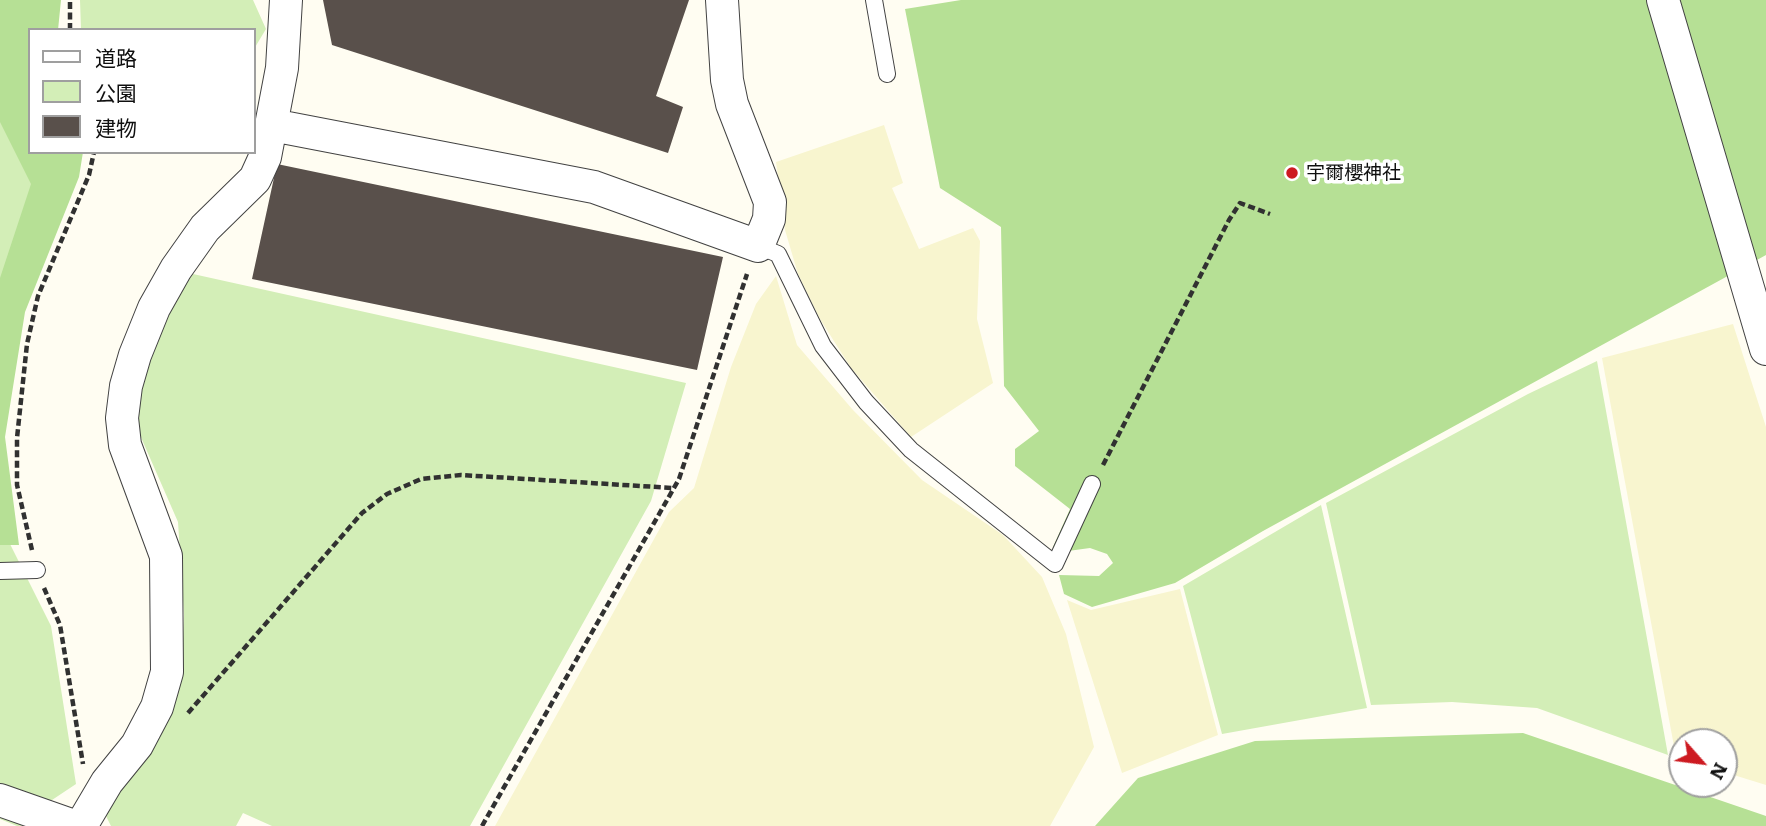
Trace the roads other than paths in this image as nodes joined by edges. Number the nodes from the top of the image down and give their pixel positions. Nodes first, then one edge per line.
1 (286, 0) edge
2 (722, 0) edge
3 (874, 0) edge
4 (1663, 0) edge
5 (887, 74) dead end
6 (272, 125) junction
7 (758, 246) junction
8 (1766, 349) edge
9 (1093, 484) road end
10 (37, 570) road end
11 (0, 571) edge
12 (0, 800) edge
13 (82, 820) edge

1 - 6 street
2 - 7 street
3 - 5 lane
4 - 8 street
6 - 7 street
6 - 13 street
7 - 9 lane
10 - 11 lane
12 - 13 street

